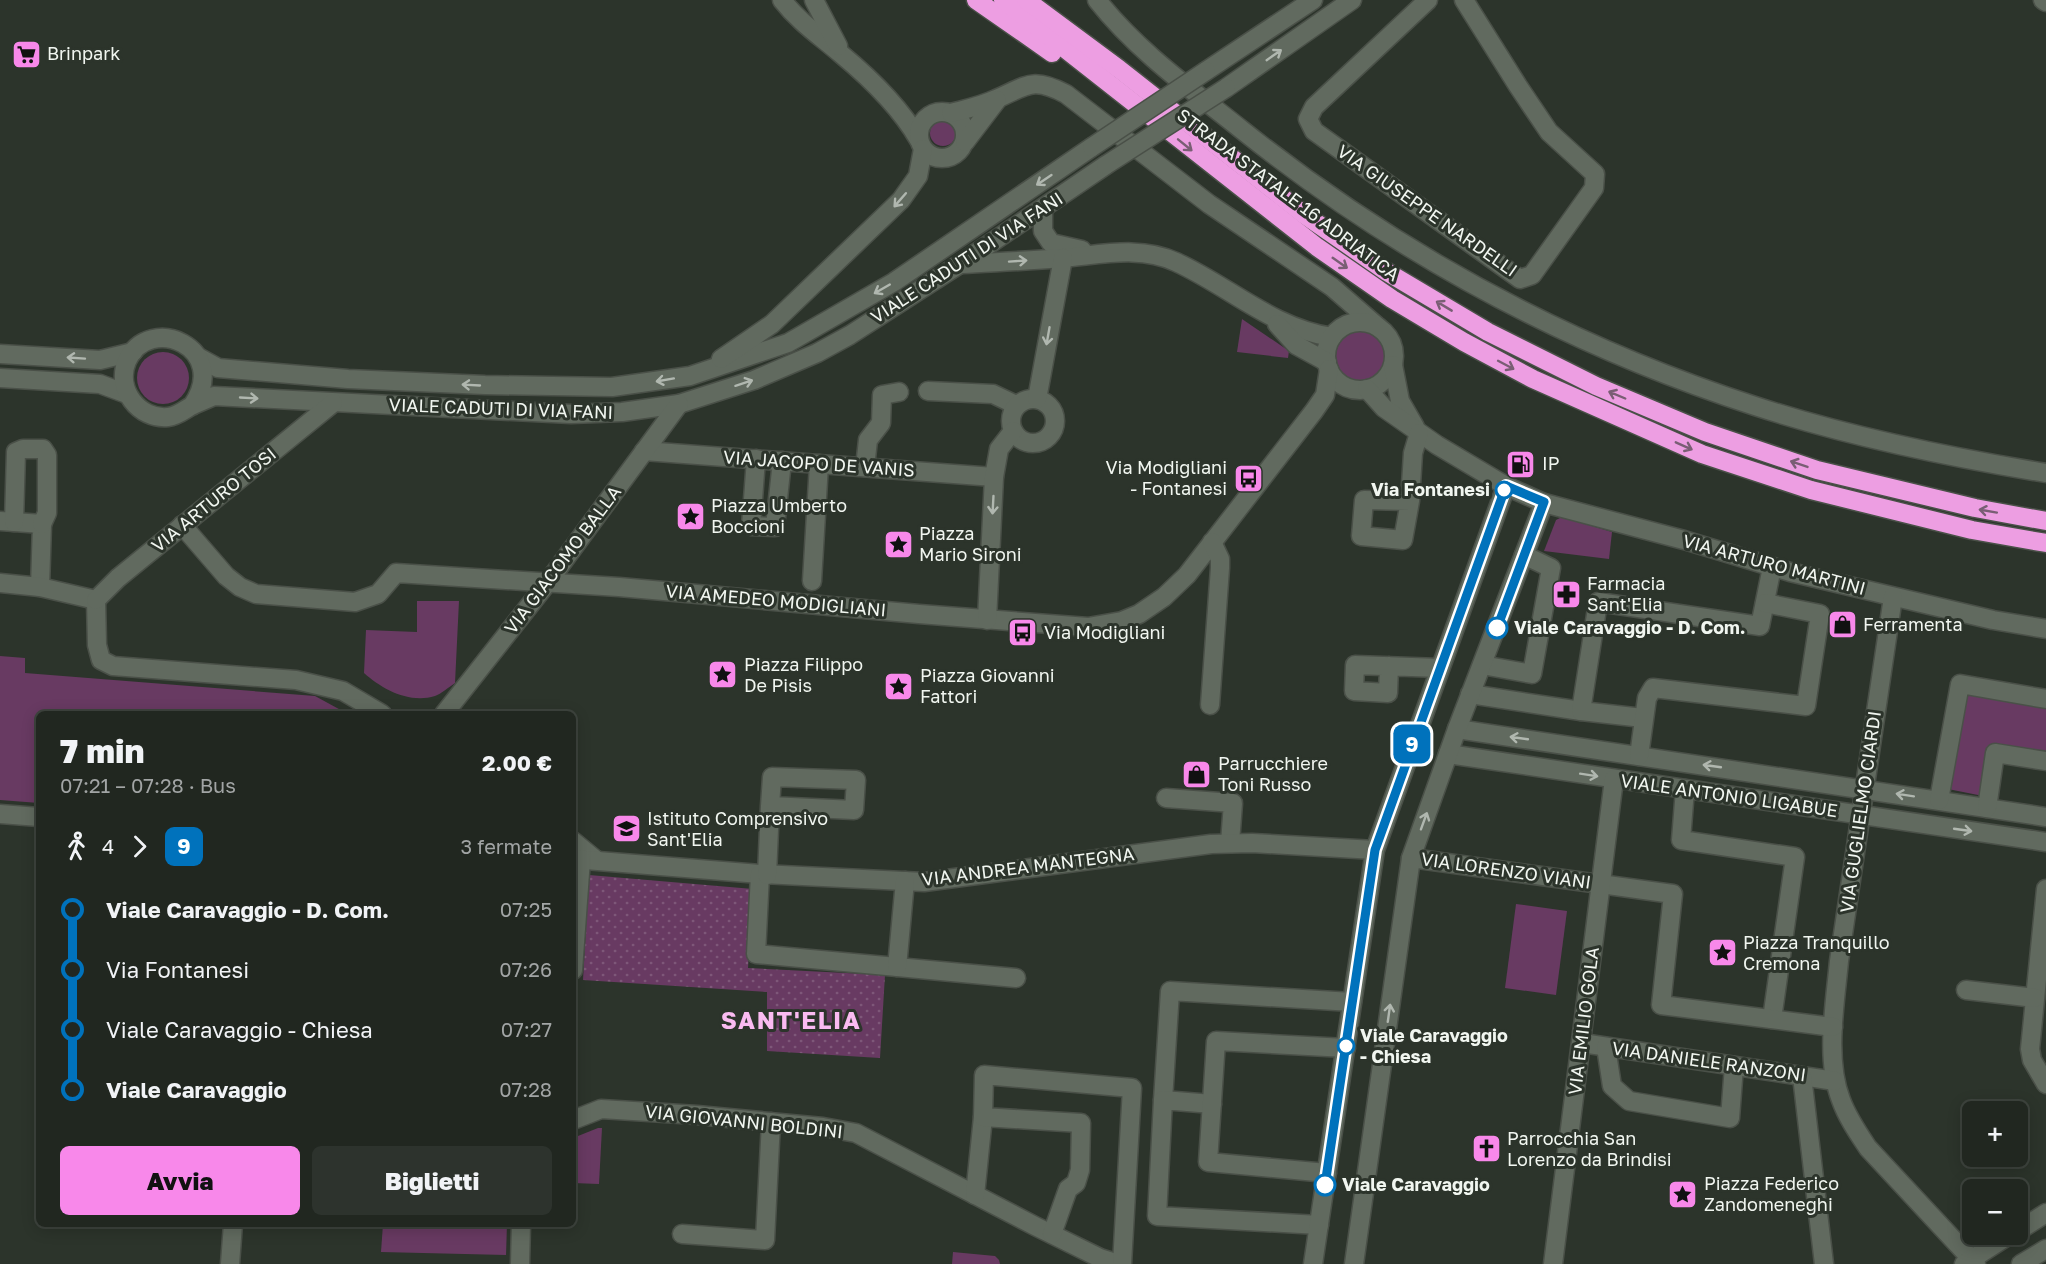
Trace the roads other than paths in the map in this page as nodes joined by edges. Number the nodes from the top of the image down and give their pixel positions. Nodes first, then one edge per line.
1 (782, 0) edge
2 (814, 0) edge
3 (971, 0) edge
4 (976, 0) edge
5 (1026, 0) edge
6 (1045, 0) edge
7 (1313, 0) edge
8 (1352, 0) edge
9 (1428, 0) edge
10 (1464, 0) edge
11 (1099, 1) edge
12 (999, 7) edge
13 (843, 56) junction
14 (1113, 76) junction
15 (889, 99) junction
16 (998, 99) junction
17 (942, 113) junction
18 (965, 142) junction
19 (921, 144) junction
20 (1043, 208) junction
21 (1110, 253) junction
22 (1063, 258) junction
23 (960, 264) junction
24 (1332, 287) junction
25 (1269, 316) junction
26 (1378, 327) junction
27 (1335, 333) junction
28 (133, 352) junction
29 (0, 354) edge
30 (198, 357) junction
31 (1393, 365) junction
32 (1328, 366) junction
33 (707, 370) junction
34 (0, 378) edge
35 (1363, 389) junction
36 (928, 391) dead end
37 (898, 392) dead end
38 (128, 394) junction
39 (1037, 399) junction
40 (333, 403) junction
41 (679, 404) junction
42 (1016, 405) junction
43 (192, 406) junction
44 (1314, 411) junction
45 (1013, 431) junction
46 (1418, 432) junction
47 (644, 451) junction
48 (756, 459) junction
49 (782, 461) junction
50 (819, 464) junction
51 (866, 467) junction
52 (2046, 473) edge
53 (994, 477) junction
54 (1506, 486) junction
55 (1410, 501) dead end
56 (1544, 502) junction
57 (7, 521) edge
58 (2046, 521) edge
59 (42, 524) junction
60 (183, 525) junction
61 (1212, 542) junction
62 (2046, 543) edge
63 (1524, 555) junction
64 (1772, 567) junction
65 (812, 581) dead end
66 (548, 582) junction
67 (0, 583) edge
68 (40, 587) junction
69 (1893, 597) junction
70 (96, 600) junction
71 (1765, 603) junction
72 (987, 620) junction
73 (2046, 629) edge
74 (1482, 665) junction
75 (1389, 666) dead end
76 (1440, 668) junction
77 (1470, 694) junction
78 (2046, 699) edge
79 (1209, 705) dead end
80 (377, 711) edge
81 (446, 711) edge
82 (1581, 711) junction
83 (1643, 718) junction
84 (1457, 729) junction
85 (1448, 754) junction
86 (1639, 756) junction
87 (2046, 761) edge
88 (1614, 779) junction
89 (1865, 788) junction
90 (1685, 789) junction
91 (1167, 798) dead end
92 (1939, 800) junction
93 (770, 806) dead end
94 (1987, 807) junction
95 (0, 814) edge
96 (1860, 815) junction
97 (36, 817) edge
98 (2046, 817) edge
99 (2046, 842) edge
100 (1230, 843) junction
101 (576, 847) edge
102 (1375, 850) junction
103 (1410, 858) junction
104 (583, 860) edge
105 (763, 874) junction
106 (905, 881) junction
107 (1601, 884) junction
108 (2046, 889) edge
109 (576, 937) edge
110 (897, 967) junction
111 (1016, 978) dead end
112 (1966, 990) dead end
113 (2035, 998) junction
114 (1352, 1002) junction
115 (1772, 1019) junction
116 (1833, 1027) junction
117 (1582, 1043) junction
118 (1606, 1047) junction
119 (1346, 1048) junction
120 (1734, 1065) junction
121 (1802, 1076) junction
122 (1835, 1081) junction
123 (2046, 1084) edge
124 (1163, 1100) junction
125 (1212, 1104) junction
126 (983, 1117) junction
127 (576, 1119) edge
128 (771, 1122) junction
129 (1327, 1173) junction
130 (975, 1195) junction
131 (2046, 1213) edge
132 (1319, 1225) junction
133 (2028, 1225) edge
134 (233, 1227) edge
135 (520, 1227) edge
136 (682, 1234) dead end
137 (1052, 1234) junction
138 (1995, 1245) edge
139 (2046, 1249) edge
140 (1971, 1262) edge
141 (230, 1264) edge
142 (520, 1264) edge
143 (1120, 1264) edge
144 (1313, 1264) edge
145 (1354, 1264) edge
146 (1553, 1264) edge
147 (1824, 1264) edge
148 (2021, 1264) edge

1 - 13 street
2 - 13 street
3 - 12 highway
4 - 12 highway
5 - 14 highway, STRADA STATALE 16 ADRIATICA
6 - 14 highway
7 -> 33 street, VIALE CADUTI DI VIA FANI, bridge
20 -> 8 street, VIALE CADUTI DI VIA FANI, bridge
9 - 10 street, VIA GIUSEPPE NARDELLI
11 - 52 street
12 - 14 highway, STRADA STATALE 16 ADRIATICA
13 - 15 street
58 -> 14 highway, STRADA STATALE 16 ADRIATICA
14 -> 62 highway, STRADA STATALE 16 ADRIATICA
15 - 17 street
15 - 19 street
16 - 17 street
16 - 18 street
16 - 24 street
17 - 18 street
17 - 19 street
18 - 19 street
19 -> 33 street
20 - 21 street
20 - 23 street, VIALE CADUTI DI VIA FANI
21 - 22 street
21 - 25 street
23 -> 22 street
22 -> 39 street
41 -> 23 street, VIALE CADUTI DI VIA FANI
24 - 26 street
24 - 27 street
25 - 27 street
25 - 32 street
26 - 27 street
26 - 31 street
27 - 32 street
28 -> 29 street, VIALE CADUTI DI VIA FANI
28 - 30 street, VIALE CADUTI DI VIA FANI
28 - 38 street
33 -> 30 street, VIALE CADUTI DI VIA FANI
30 - 43 street
31 - 35 street
31 - 46 street
32 - 35 street
32 - 44 street, VIA AMEDEO MODIGLIANI
34 - 38 street, VIALE CADUTI DI VIA FANI
35 - 44 street, VIA AMEDEO MODIGLIANI
35 - 46 street, VIA ARTURO MARTINI
36 - 42 street
37 - 51 street
38 - 43 street, VIALE CADUTI DI VIA FANI
39 - 42 street
39 - 45 street
40 - 41 street, VIALE CADUTI DI VIA FANI
43 -> 40 street, VIALE CADUTI DI VIA FANI
40 - 60 street, VIA ARTURO TOSI
41 - 47 street, VIA GIACOMO BALLA
42 - 45 street
44 - 61 street, VIA AMEDEO MODIGLIANI
45 - 53 street
46 - 54 street, VIA ARTURO MARTINI
46 - 55 street
47 - 48 street, VIA JACOPO DE VANIS
47 - 66 street, VIA GIACOMO BALLA
48 - 49 street, VIA JACOPO DE VANIS
48 - 49 street
49 - 50 street, VIA JACOPO DE VANIS
50 - 51 street, VIA JACOPO DE VANIS
50 - 65 street
51 - 53 street, VIA JACOPO DE VANIS
53 -> 72 street
54 - 56 street, VIA ARTURO MARTINI
54 - 76 street
56 - 63 street
56 - 64 street, VIA ARTURO MARTINI
57 - 59 street
57 - 59 street
59 - 68 street
60 - 66 street, VIA AMEDEO MODIGLIANI
60 - 70 street, VIA ARTURO TOSI
61 - 72 street, VIA AMEDEO MODIGLIANI
61 - 79 street
63 - 74 street
63 - 74 street
64 - 69 street, VIA ARTURO MARTINI
64 - 71 street
66 - 72 street, VIA AMEDEO MODIGLIANI
66 - 81 street, VIA GIACOMO BALLA
67 - 68 street
68 - 70 street
69 - 73 street, VIA ARTURO MARTINI
69 - 89 street, VIA GUGLIELMO CIARDI
70 - 80 street
71 - 82 street
71 - 83 street
74 - 77 street
75 - 76 street
76 - 102 street
77 - 82 street
77 - 84 street
78 - 92 street
82 - 83 street
83 - 86 street
84 - 85 street
86 -> 84 street, VIALE ANTONIO LIGABUE
85 -> 88 street, VIALE ANTONIO LIGABUE
103 -> 85 street
89 -> 86 street, VIALE ANTONIO LIGABUE
87 - 94 street
88 - 90 street, VIALE ANTONIO LIGABUE
88 - 107 street, VIA EMILIO GOLA
92 -> 89 street, VIALE ANTONIO LIGABUE
89 - 96 street, VIA GUGLIELMO CIARDI
90 - 96 street, VIALE ANTONIO LIGABUE
90 - 115 street
91 - 100 street
92 - 94 street, VIALE ANTONIO LIGABUE
93 - 105 street
94 - 98 street, VIALE ANTONIO LIGABUE
95 - 97 street
96 -> 99 street, VIALE ANTONIO LIGABUE
96 - 116 street, VIA GUGLIELMO CIARDI
100 - 102 street, VIA ANDREA MANTEGNA
100 - 106 street, VIA ANDREA MANTEGNA
101 - 104 street
102 - 114 street
103 - 107 street, VIA LORENZO VIANI
145 -> 103 street
104 - 105 street, VIA ANDREA MANTEGNA
104 - 109 street
105 - 106 street, VIA ANDREA MANTEGNA
105 - 110 street
106 - 110 street
107 - 115 street
107 - 117 street, VIA EMILIO GOLA
108 - 113 street
110 - 111 street
112 - 113 street
113 - 123 street
114 - 119 street
114 - 124 street
115 - 116 street
116 - 122 street, VIA GUGLIELMO CIARDI
117 - 118 street, VIA DANIELE RANZONI
117 - 146 street, VIA EMILIO GOLA
118 - 120 street, VIA DANIELE RANZONI
118 - 120 street
119 - 125 street
119 - 129 street
120 - 121 street, VIA DANIELE RANZONI
121 - 122 street, VIA DANIELE RANZONI
121 - 147 street
122 - 140 street, VIA GUGLIELMO CIARDI
124 - 125 street
124 - 132 street
125 - 129 street
126 - 130 street, VIA GIOVANNI BOLDINI
126 - 137 street
126 - 143 street, VIA GIOVANNI BOLDINI
127 - 128 street, VIA GIOVANNI BOLDINI
128 - 130 street, VIA GIOVANNI BOLDINI
128 - 136 street
129 - 132 street
130 - 137 street, VIA GIOVANNI BOLDINI
131 - 133 street
132 - 144 street
134 - 141 street
135 - 142 street
137 - 143 street, VIA GIOVANNI BOLDINI
138 - 140 street
139 - 148 street

